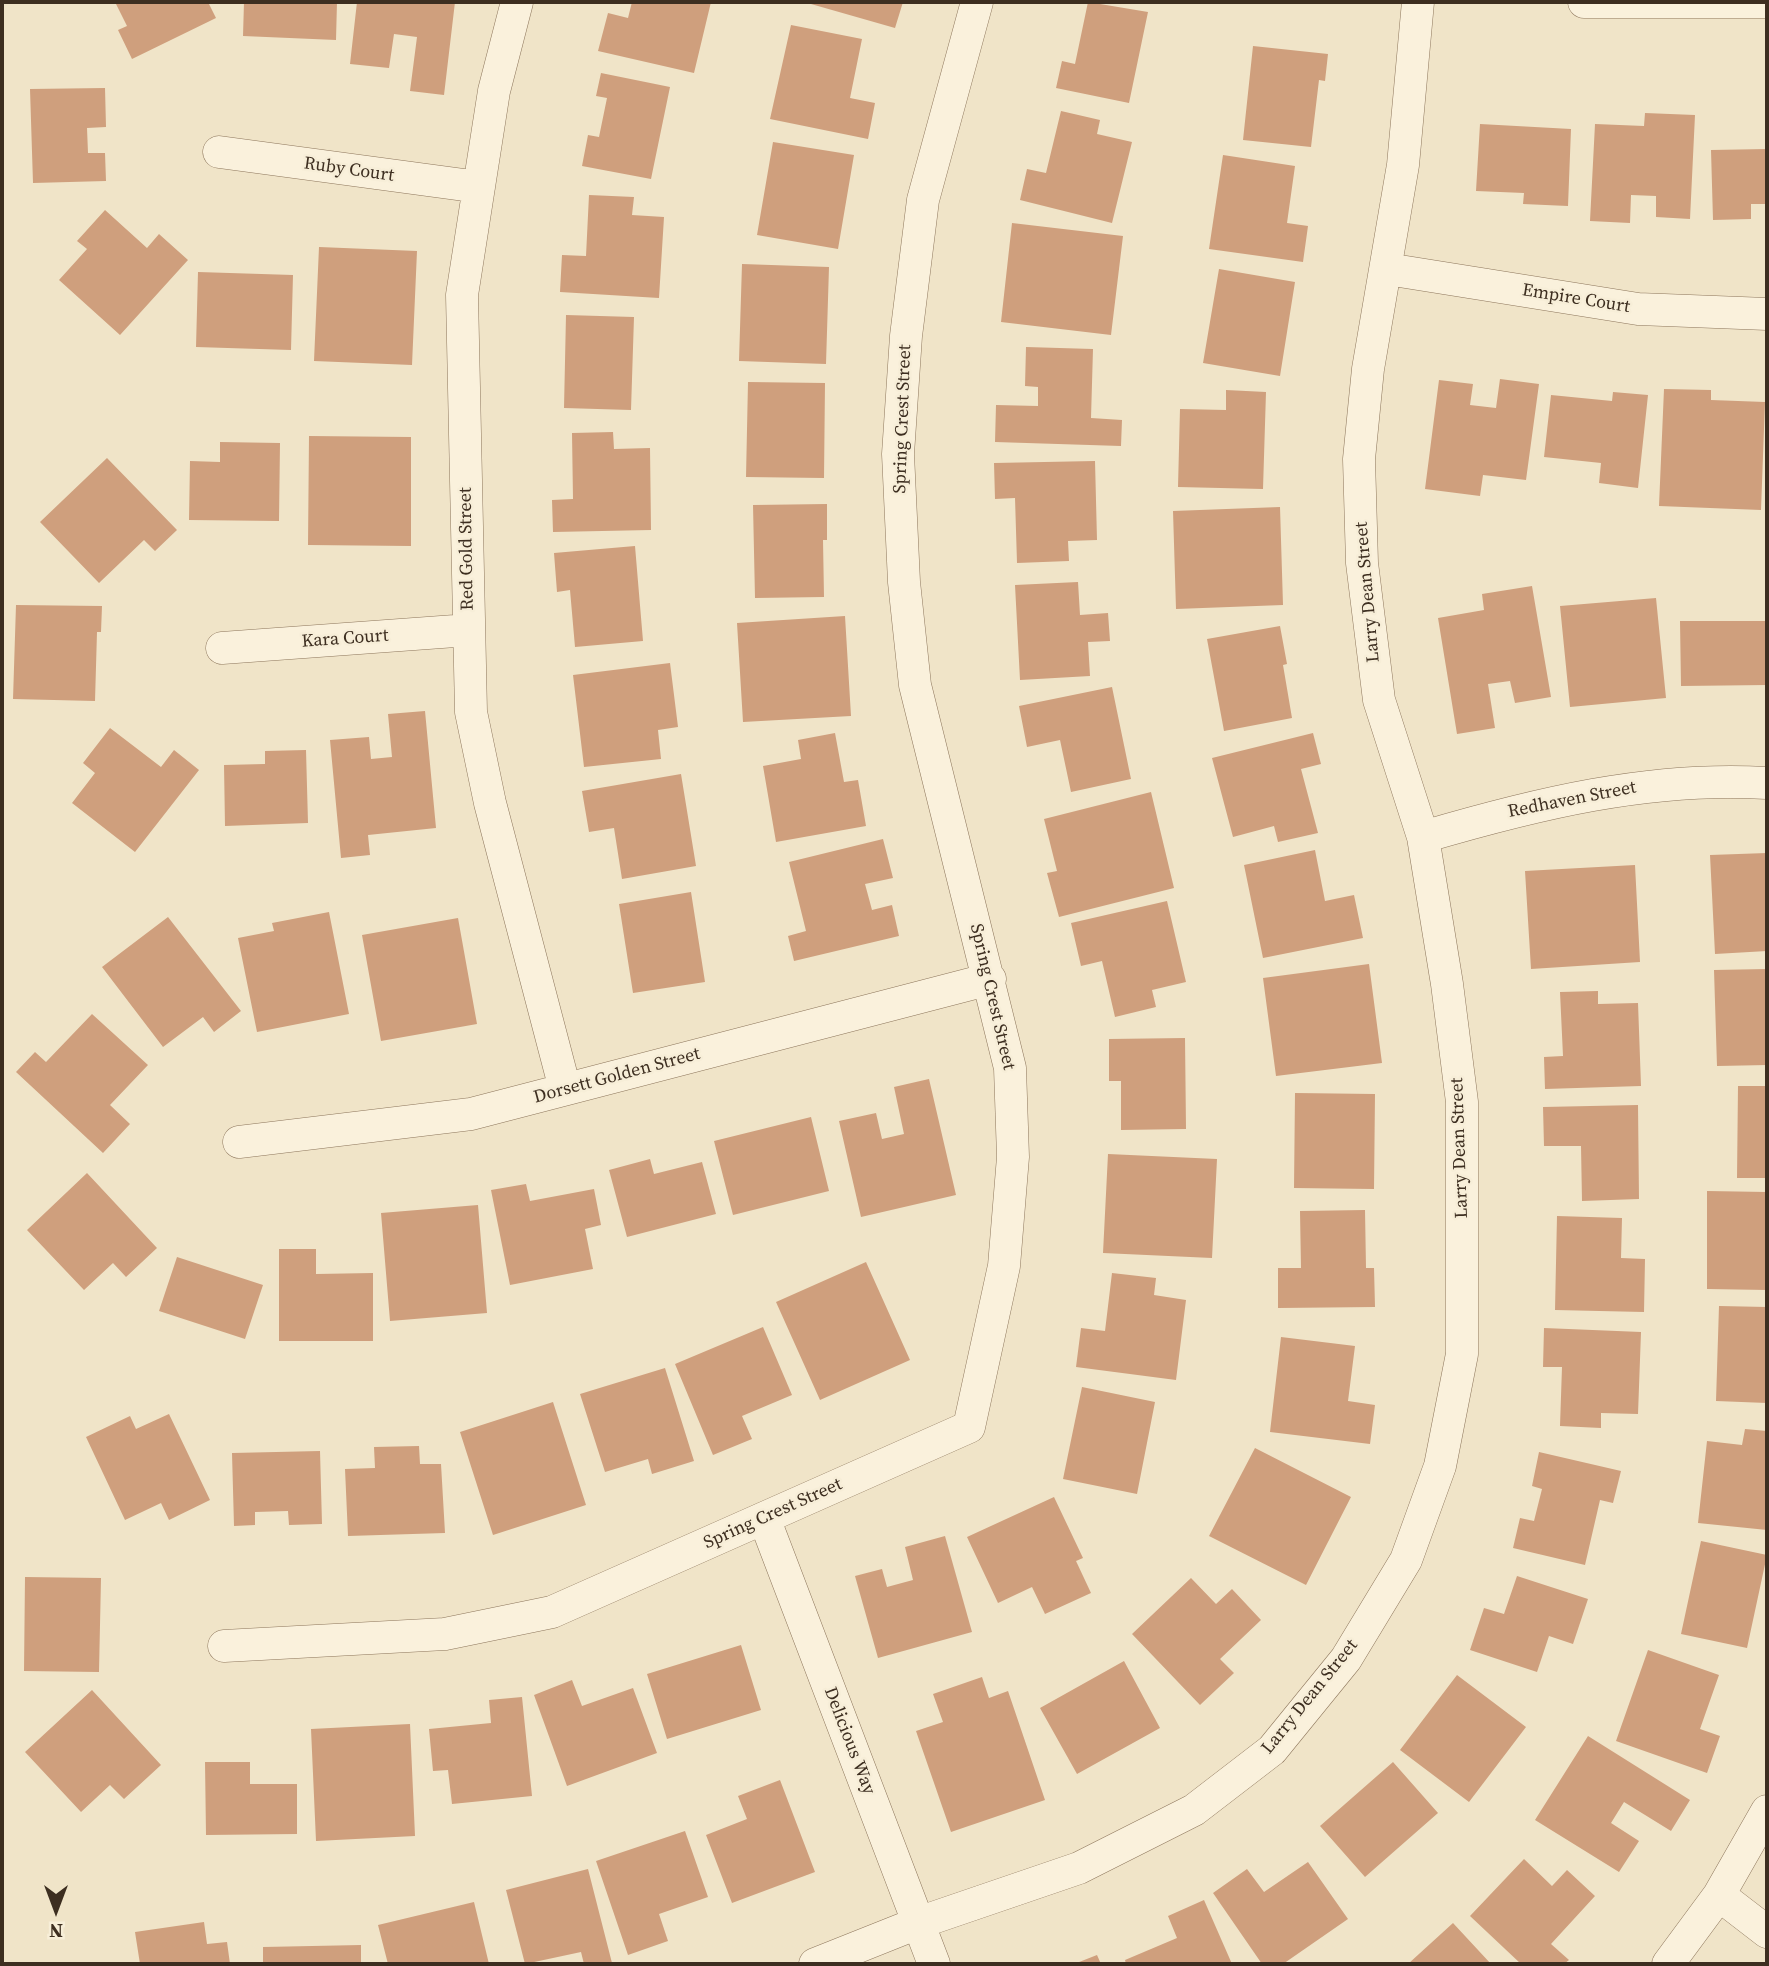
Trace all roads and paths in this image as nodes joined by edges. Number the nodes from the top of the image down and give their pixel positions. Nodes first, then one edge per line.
1 (517, 2) edge
2 (977, 2) edge
3 (1418, 2) edge
4 (1584, 2) edge
5 (1767, 2) edge
6 (219, 152) dead end
7 (479, 187) junction
8 (1387, 269) junction
9 (1767, 314) edge
10 (469, 630) junction
11 (222, 648) dead end
12 (1767, 783) edge
13 (1423, 837) junction
14 (990, 979) junction
15 (565, 1089) junction
16 (239, 1142) dead end
17 (764, 1518) junction
18 (224, 1646) dead end
19 (1767, 1811) edge
20 (1719, 1895) junction
21 (918, 1923) junction
22 (1767, 1932) edge
23 (815, 1964) edge
24 (934, 1964) edge
25 (1668, 1964) edge

1 - 7 street, Red Gold Street
2 - 14 street, Spring Crest Street
3 - 8 street, Larry Dean Street
4 - 5 street
6 - 7 street, Ruby Court
7 - 10 street, Red Gold Street
8 - 9 street, Empire Court
8 - 13 street, Larry Dean Street
10 - 11 street, Kara Court
10 - 15 street, Red Gold Street
12 - 13 street, Redhaven Street
13 - 21 street, Larry Dean Street
14 - 15 street, Dorsett Golden Street
14 - 17 street, Spring Crest Street
15 - 16 street, Dorsett Golden Street
17 - 18 street, Spring Crest Street
17 - 21 street, Delicious Way
19 - 20 street
20 - 22 street
20 - 25 street
21 - 23 street, Larry Dean Street
21 - 24 street, Delicious Way

